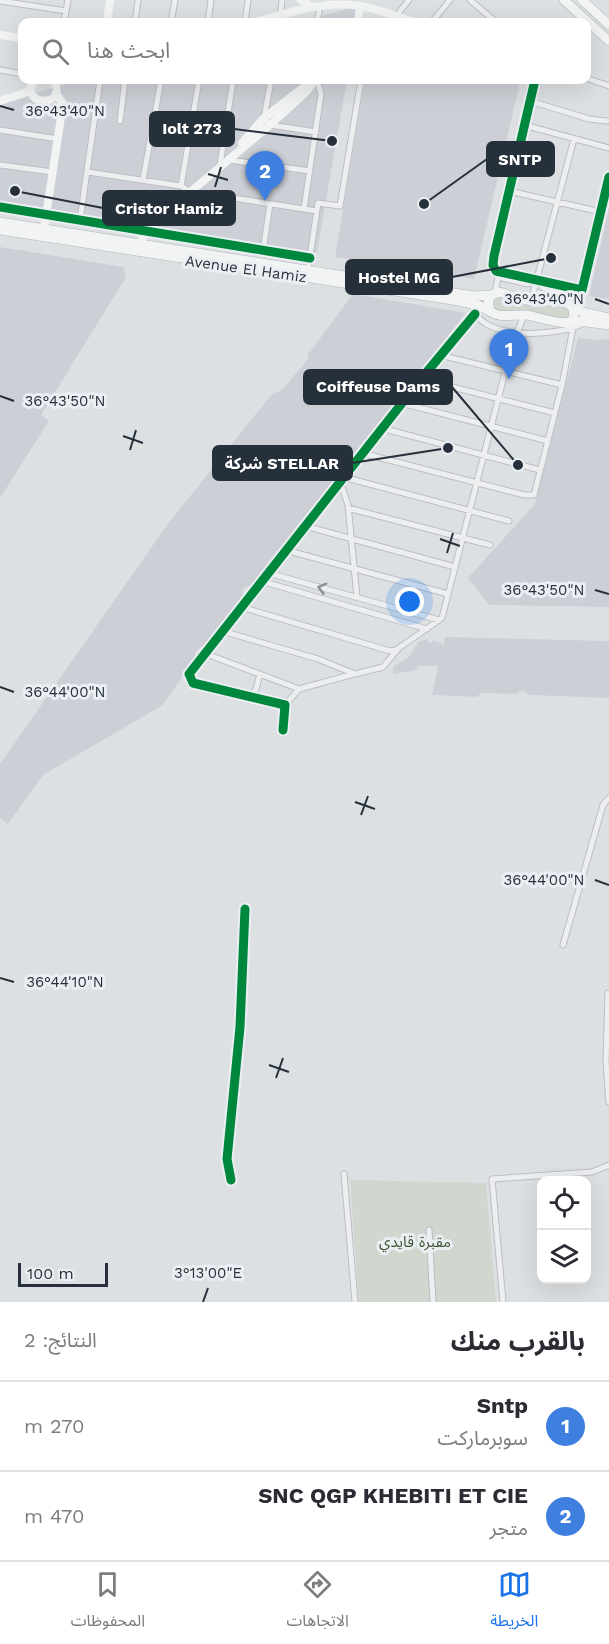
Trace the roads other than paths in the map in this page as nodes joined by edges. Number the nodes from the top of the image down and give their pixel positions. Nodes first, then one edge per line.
1 (68, 0) edge
2 (110, 0) edge
3 (138, 0) edge
4 (175, 0) edge
5 (211, 0) edge
6 (248, 0) edge
7 (282, 0) edge
8 (301, 0) edge
9 (409, 0) edge
10 (450, 0) edge
11 (470, 0) edge
12 (564, 0) edge
13 (582, 0) edge
14 (0, 1) edge
15 (362, 3) edge
16 (316, 4) edge
17 (66, 11) junction
18 (396, 16) junction
19 (65, 18) edge
20 (108, 18) edge
21 (136, 18) edge
22 (172, 18) edge
23 (209, 18) edge
24 (246, 18) edge
25 (281, 18) edge
26 (283, 18) edge
27 (359, 18) edge
28 (402, 18) edge
29 (435, 18) edge
30 (491, 18) edge
31 (584, 18) edge
32 (591, 25) edge
33 (609, 25) edge
34 (0, 35) edge
35 (18, 37) edge
36 (609, 41) edge
37 (0, 70) edge
38 (18, 73) edge
39 (591, 80) edge
40 (32, 84) edge
41 (57, 84) edge
42 (99, 84) edge
43 (125, 84) edge
44 (160, 84) edge
45 (198, 84) edge
46 (233, 84) edge
47 (270, 84) edge
48 (310, 84) edge
49 (315, 84) edge
50 (360, 84) edge
51 (534, 84) edge
52 (609, 86) edge
53 (31, 92) junction
54 (56, 93) junction
55 (0, 101) edge
56 (530, 101) junction
57 (120, 121) dead end
58 (607, 121) dead end
59 (267, 122) junction
60 (524, 125) junction
61 (0, 130) edge
62 (316, 132) junction
63 (58, 139) junction
64 (574, 139) junction
65 (609, 148) edge
66 (224, 162) junction
67 (0, 165) edge
68 (310, 171) junction
69 (53, 172) junction
70 (88, 172) junction
71 (609, 177) edge
72 (143, 180) junction
73 (181, 186) junction
74 (189, 191) junction
75 (509, 191) junction
76 (557, 202) junction
77 (270, 204) junction
78 (0, 207) edge
79 (304, 209) junction
80 (317, 211) junction
81 (601, 212) junction
82 (47, 215) junction
83 (80, 220) junction
84 (0, 222) edge
85 (44, 229) junction
86 (0, 230) edge
87 (144, 231) junction
88 (141, 244) junction
89 (263, 251) junction
90 (310, 258) junction
91 (308, 270) junction
92 (501, 272) junction
93 (537, 280) junction
94 (582, 290) junction
95 (493, 294) junction
96 (531, 301) junction
97 (472, 304) junction
98 (571, 305) junction
99 (491, 312) junction
100 (582, 312) junction
101 (475, 314) junction
102 (524, 315) junction
103 (609, 318) edge
104 (609, 325) edge
105 (570, 326) junction
106 (518, 332) junction
107 (440, 355) junction
108 (505, 371) junction
109 (421, 379) junction
110 (562, 385) junction
111 (499, 399) junction
112 (401, 403) junction
113 (555, 413) junction
114 (492, 426) junction
115 (381, 428) junction
116 (548, 441) junction
117 (362, 453) junction
118 (485, 456) junction
119 (540, 470) junction
120 (342, 479) junction
121 (478, 483) junction
122 (348, 508) junction
123 (470, 511) junction
124 (509, 522) dead end
125 (305, 526) junction
126 (351, 538) junction
127 (463, 538) junction
128 (490, 545) dead end
129 (285, 550) junction
130 (455, 567) junction
131 (354, 569) junction
132 (268, 573) junction
133 (261, 581) junction
134 (448, 594) junction
135 (357, 597) junction
136 (241, 607) junction
137 (439, 620) junction
138 (427, 629) junction
139 (222, 631) junction
140 (399, 648) junction
141 (204, 653) junction
142 (260, 674) junction
143 (355, 674) junction
144 (300, 690) junction
145 (250, 697) junction
146 (285, 705) junction
147 (284, 730) dead end
148 (609, 798) edge
149 (245, 909) dead end
150 (563, 945) dead end
151 (608, 993) edge
152 (609, 1102) edge
153 (609, 1165) edge
154 (344, 1174) dead end
155 (231, 1180) dead end
156 (429, 1230) dead end
157 (355, 1302) edge
158 (433, 1302) edge
159 (503, 1302) edge

1 - 17 street
2 - 20 street
3 - 21 street
4 - 22 street
5 - 23 street
6 - 24 street
7 - 25 street
8 - 16 street
9 - 18 street
10 - 29 street
11 - 30 street
12 - 31 highway
13 - 33 highway
14 - 17 street
15 - 16 street
15 - 18 street
15 - 27 street
16 - 26 street
17 - 19 street
18 - 28 street
32 - 36 highway
34 - 35 street
37 - 38 street
39 - 52 street
40 - 53 street
41 - 54 street
42 - 70 street
43 - 57 street
44 - 72 street
45 - 73 street
46 - 66 street
47 - 59 street
48 - 59 street
49 - 62 street
50 - 80 street
51 - 56 street
53 - 54 street
53 - 55 street
54 - 63 street
56 - 58 street
56 - 60 street
59 - 62 street
59 - 66 street
60 - 64 street
60 - 75 street
61 - 63 street
62 - 68 street
63 - 69 street
64 - 65 street
64 - 76 street
66 - 68 street
66 - 74 street
67 - 69 street
68 - 79 street
69 - 82 street
70 - 72 street
70 - 83 street
71 - 81 street
72 - 73 street
73 - 74 street
74 - 77 street
74 - 87 street
75 - 76 street
75 - 92 street
76 - 81 street
76 - 93 street
77 - 79 street
77 - 89 street
78 - 82 street
79 - 80 street
80 - 90 street
81 - 94 street
82 - 83 street
82 - 85 street
83 - 87 street
84 - 85 highway
85 - 88 highway
86 - 97 highway, Avenue El Hamiz
87 - 88 street
87 - 89 street
88 - 91 highway
89 - 90 street
90 - 91 street
91 - 95 highway
92 - 93 street
92 - 95 street
93 - 94 street
93 - 96 street
94 - 100 street
95 - 96 highway
95 - 99 highway
96 - 98 highway
97 - 99 highway, Avenue El Hamiz
97 - 101 street
98 - 100 highway
98 - 105 highway
99 - 102 highway, Avenue El Hamiz
100 - 103 highway
101 - 106 street
101 - 107 street
102 - 105 highway, Avenue El Hamiz
102 - 106 street
104 - 105 highway
105 - 106 street
105 - 110 street
106 - 108 street
107 - 108 street
107 - 109 street
108 - 110 street
108 - 111 street
109 - 111 street
109 - 112 street
110 - 113 street
111 - 113 street
111 - 114 street
112 - 114 street
112 - 115 street
113 - 116 street
114 - 116 street
114 - 118 street
115 - 117 street
115 - 118 street
116 - 119 street
117 - 120 street
117 - 121 street
118 - 119 street
118 - 121 street
119 - 121 street
120 - 122 street
120 - 123 street
120 - 125 street
121 - 123 street
122 - 126 street
122 - 127 street
123 - 124 street
123 - 127 street
125 - 126 street
125 - 129 street
126 - 130 street
126 - 131 street
127 - 128 street
127 - 130 street
129 - 131 street
129 - 132 street
130 - 134 street
131 - 134 street
131 - 135 street
132 - 133 street
135 -> 132 street
133 - 136 street
133 - 138 street
134 - 137 street
135 - 137 street
136 - 139 street
136 - 140 street
137 - 138 street
138 - 140 street
139 - 141 street
139 - 143 street
140 - 143 street
141 - 142 street
141 - 145 street
142 - 144 street
142 - 145 street
143 - 144 street
144 - 146 street
145 - 146 street
146 - 147 street
148 - 150 street
149 - 155 street
151 - 152 street
153 - 159 street
154 - 157 street
156 - 158 street

